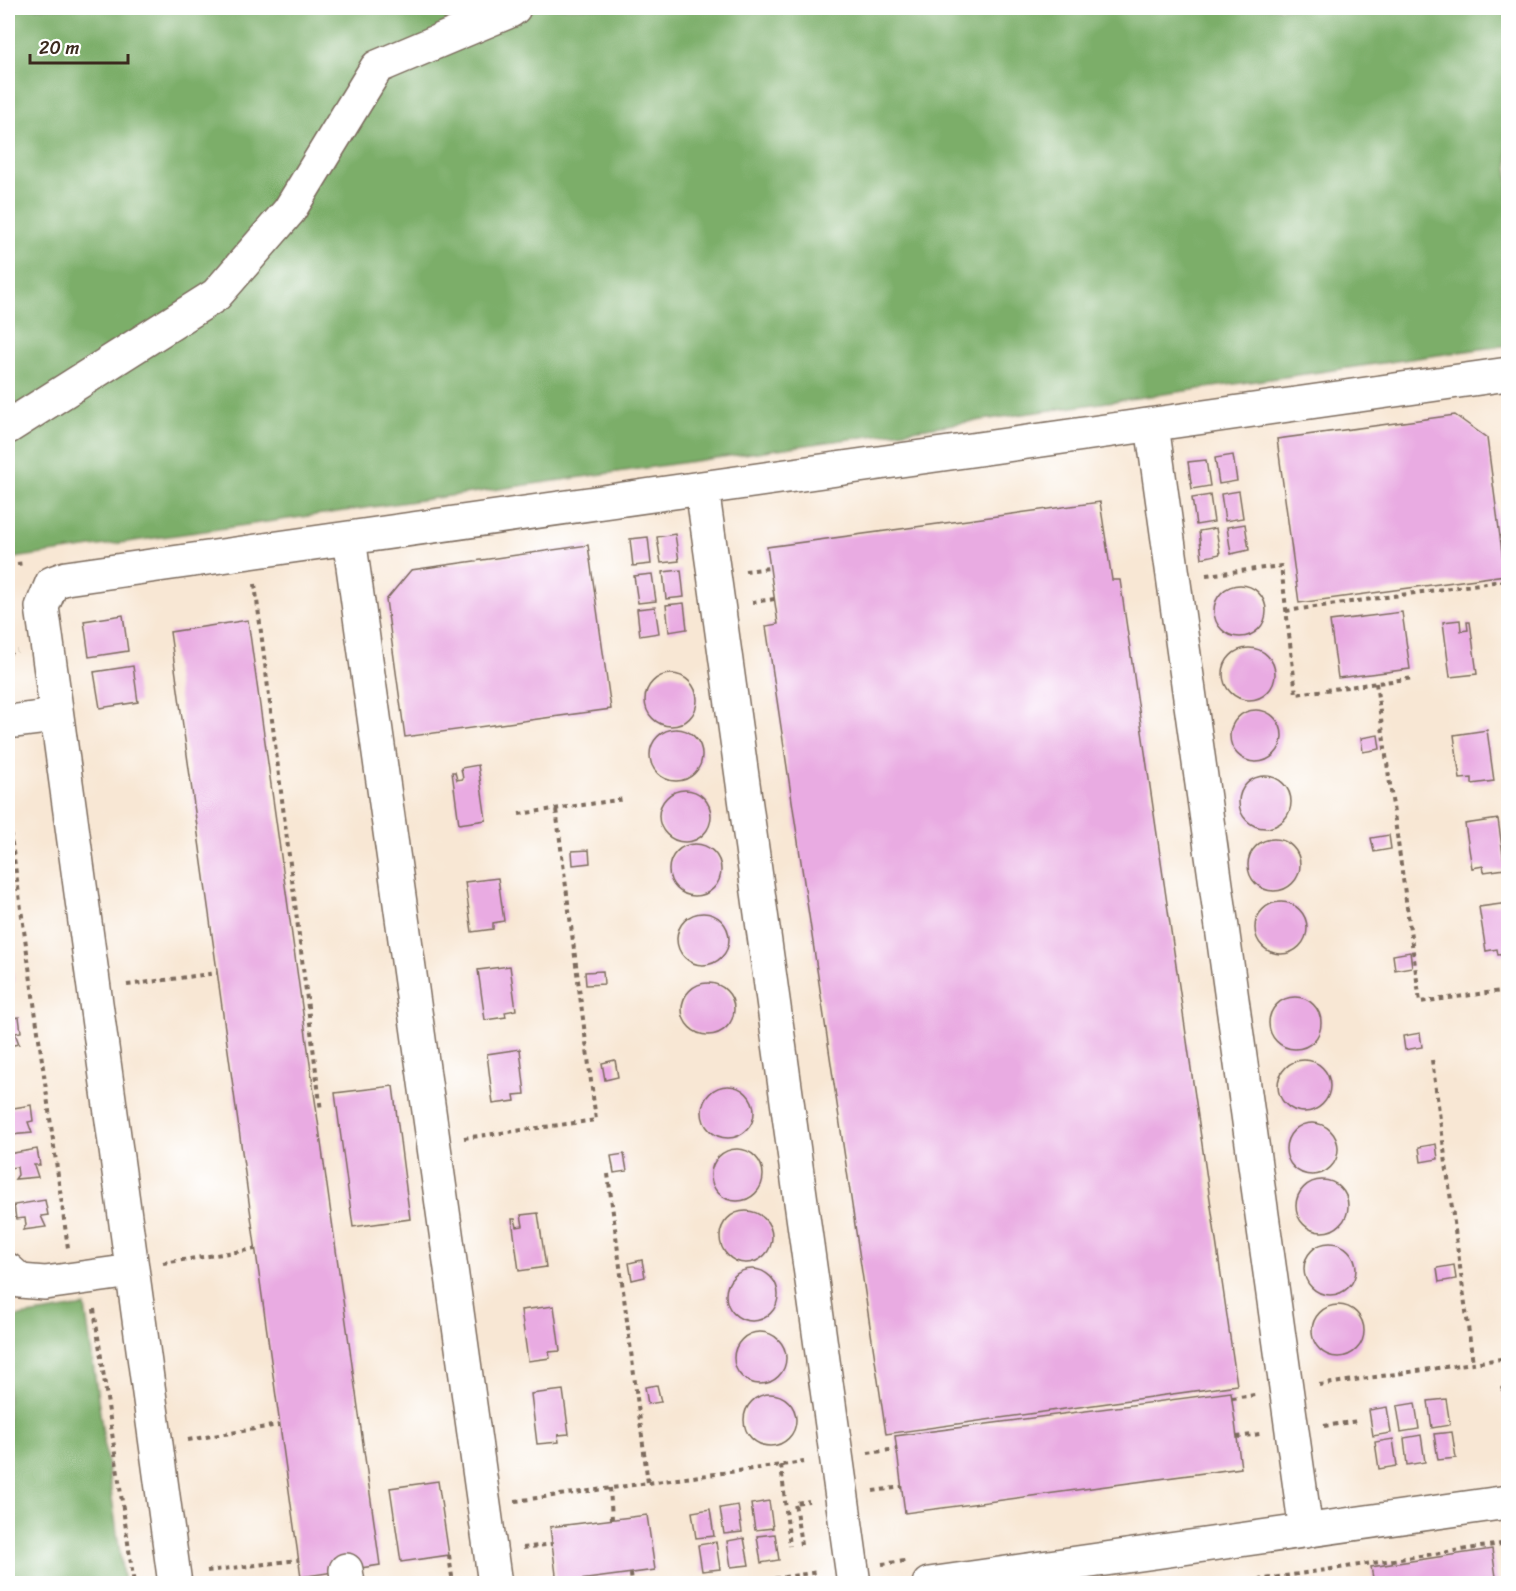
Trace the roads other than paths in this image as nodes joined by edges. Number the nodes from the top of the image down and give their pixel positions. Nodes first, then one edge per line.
1 (514, 8) edge
2 (1508, 378) edge
3 (1152, 425) junction
4 (8, 427) edge
5 (702, 488) junction
6 (349, 538) junction
7 (56, 716) junction
8 (8, 722) edge
9 (144, 1268) junction
10 (8, 1270) edge
11 (1509, 1502) edge
12 (1306, 1531) junction
13 (175, 1584) edge
14 (495, 1584) edge
15 (854, 1584) edge
16 (929, 1584) edge

1 - 4 street
2 - 3 street
3 - 5 street
3 - 12 street
5 - 6 street
5 - 15 street
6 - 7 street
6 - 14 street
7 - 8 street
7 - 9 street
9 - 10 street
9 - 13 street
11 - 12 street
12 - 16 street

